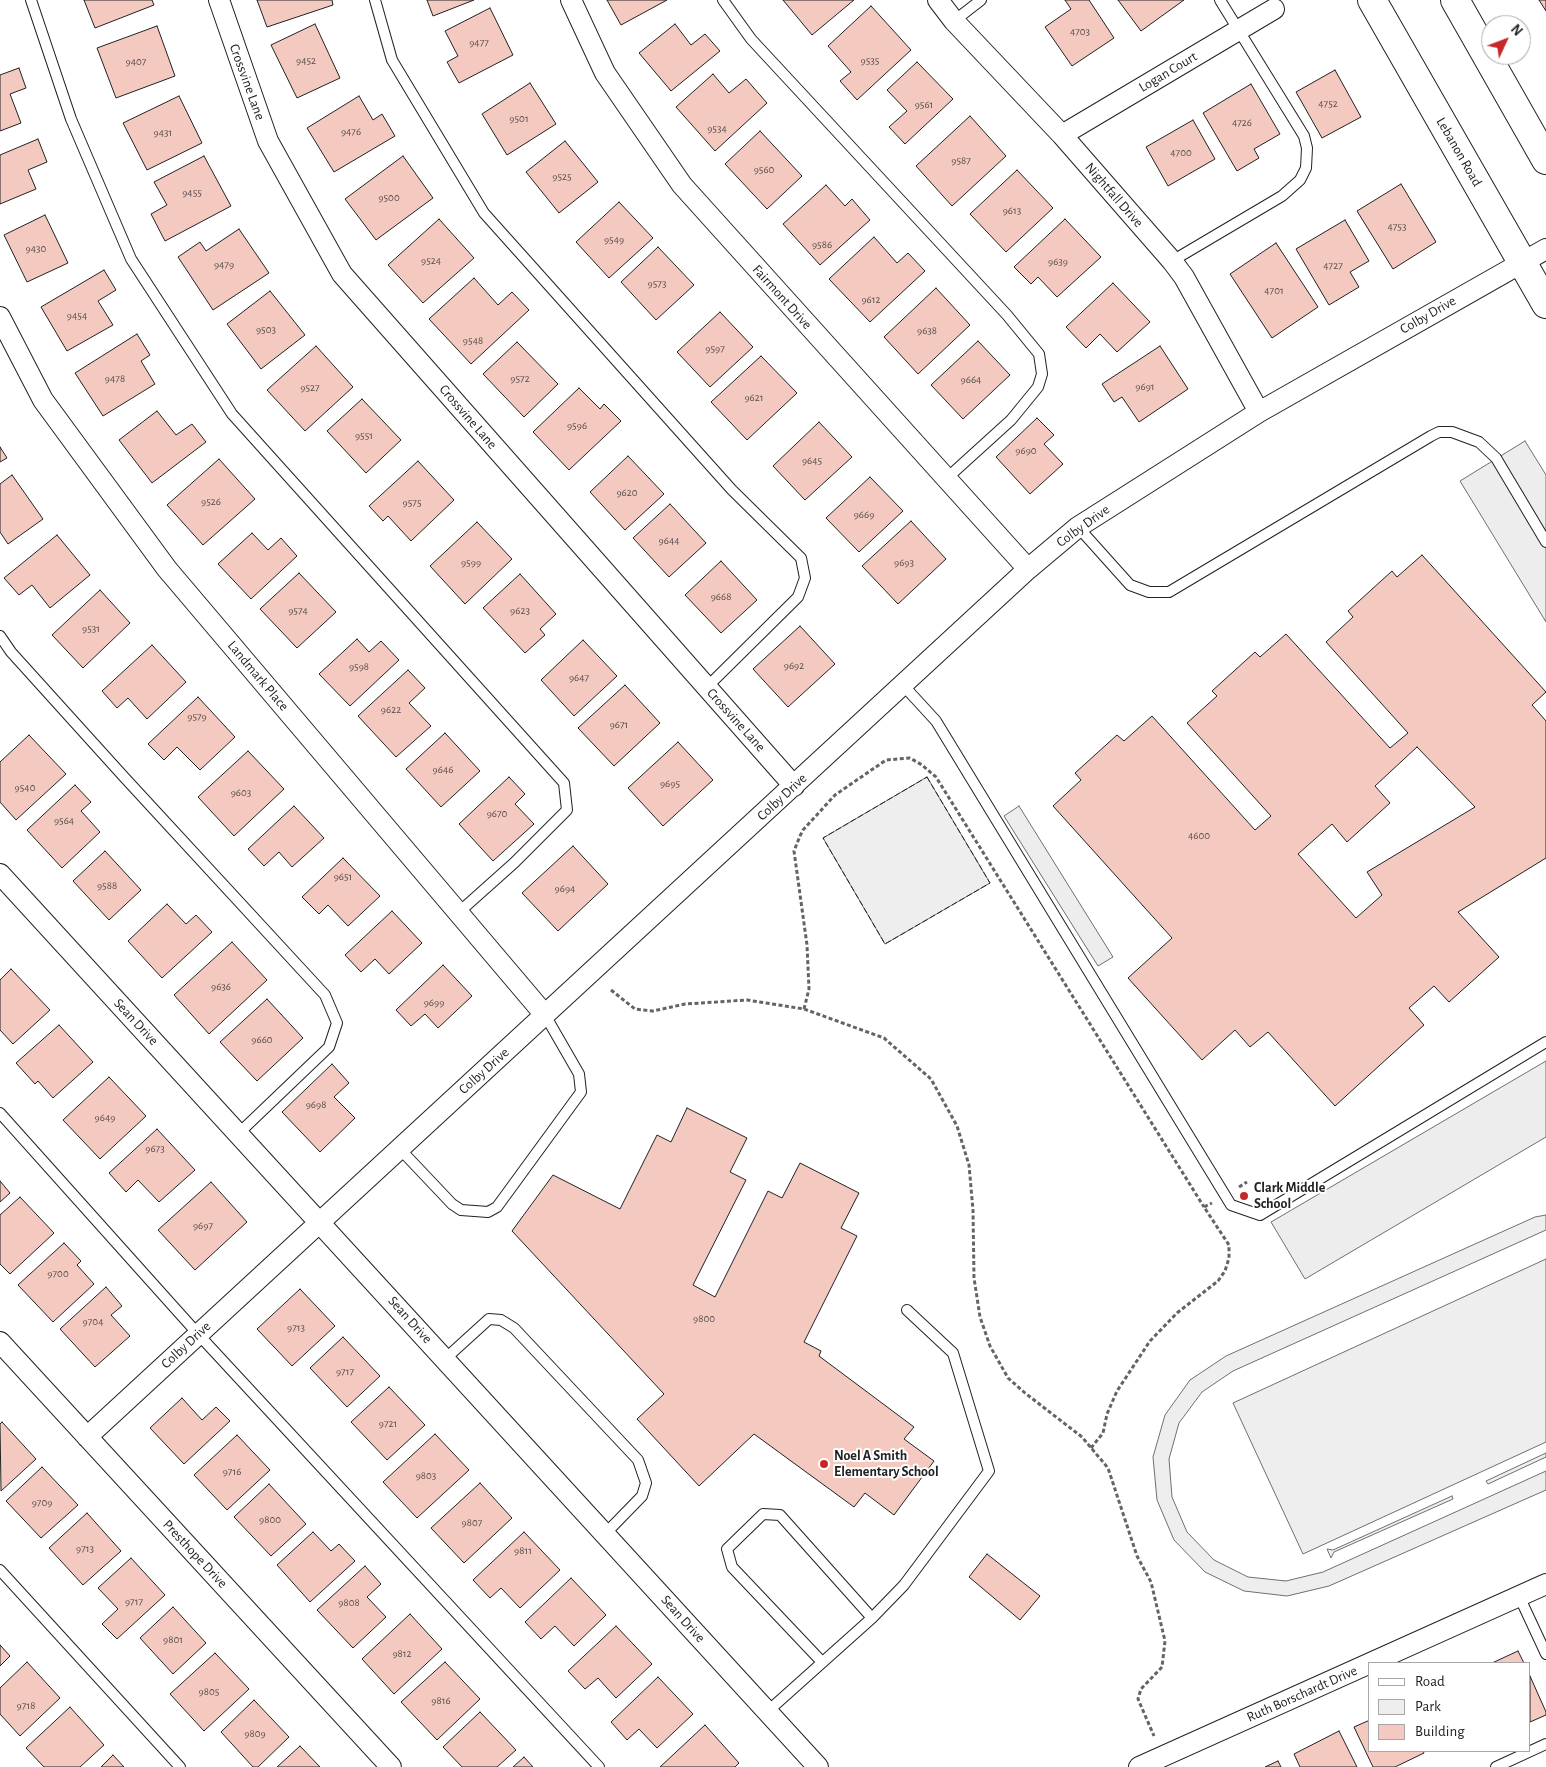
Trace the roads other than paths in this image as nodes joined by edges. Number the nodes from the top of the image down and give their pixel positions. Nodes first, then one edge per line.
1 (31, 0) edge
2 (219, 0) edge
3 (375, 0) edge
4 (571, 0) edge
5 (723, 0) edge
6 (938, 0) edge
7 (981, 0) edge
8 (1220, 0) edge
9 (1372, 0) edge
10 (1455, 0) edge
11 (1274, 10) dead end
12 (954, 21) junction
13 (1240, 30) junction
14 (1062, 135) junction
15 (1546, 160) edge
16 (1546, 249) edge
17 (1172, 261) junction
18 (1522, 262) junction
19 (1546, 304) edge
20 (0, 317) edge
21 (1259, 412) junction
22 (946, 479) junction
23 (1078, 527) junction
24 (1546, 542) edge
25 (1028, 569) junction
26 (0, 636) edge
27 (903, 685) junction
28 (707, 687) junction
29 (794, 786) junction
30 (0, 874) edge
31 (458, 913) junction
32 (545, 1015) junction
33 (1546, 1042) edge
34 (0, 1113) edge
35 (238, 1134) junction
36 (400, 1148) junction
37 (319, 1222) junction
38 (906, 1310) dead end
39 (198, 1334) junction
40 (0, 1342) edge
41 (445, 1359) junction
42 (87, 1437) junction
43 (605, 1534) junction
44 (0, 1570) edge
45 (1546, 1584) edge
46 (1519, 1596) junction
47 (872, 1618) junction
48 (1546, 1654) edge
49 (822, 1662) junction
50 (1372, 1662) edge
51 (1368, 1664) edge
52 (767, 1712) junction
53 (1546, 1744) edge
54 (1531, 1751) edge
55 (1529, 1752) edge
56 (180, 1767) edge
57 (391, 1767) edge
58 (599, 1767) edge
59 (818, 1767) edge
60 (1139, 1767) edge
61 (1496, 1767) edge

1 - 31 lane
2 - 28 street, Crossvine Lane
3 - 28 lane
4 - 22 street, Fairmont Drive
5 - 22 lane
6 - 12 street, Nightfall Drive
7 - 12 lane
8 - 13 lane
9 - 18 main road, Lebanon Road
10 - 15 main road
11 - 13 street, Logan Court
12 - 14 street, Nightfall Drive
13 - 14 street, Logan Court
13 - 17 lane
14 - 17 street, Nightfall Drive
16 - 18 street, Colby Drive
17 - 21 street, Nightfall Drive
18 - 19 main road, Lebanon Road
18 - 21 street, Colby Drive
20 - 31 street, Landmark Place
21 - 23 street, Colby Drive
22 - 25 street, Fairmont Drive
23 - 24 lane
23 - 25 street, Colby Drive
25 - 27 street, Colby Drive
26 - 35 lane
27 - 29 street, Colby Drive
27 - 33 lane
28 - 29 street, Crossvine Lane
29 - 32 street, Colby Drive
30 - 35 street, Sean Drive
31 - 32 street, Landmark Place
32 - 36 street, Colby Drive
32 - 36 lane
34 - 39 lane
35 - 37 street, Sean Drive
36 - 37 street, Colby Drive
37 - 39 street, Colby Drive
37 - 41 street, Sean Drive
38 - 47 lane
39 - 42 street, Colby Drive
39 - 58 lane
40 - 42 street, Presthope Drive
41 - 43 street, Sean Drive
41 - 43 lane
42 - 57 street, Presthope Drive
43 - 52 street, Sean Drive
44 - 56 lane
45 - 46 street, Ruth Borschardt Drive
46 - 48 lane
46 - 50 street, Ruth Borschardt Drive
47 - 49 lane
47 - 49 lane
49 - 52 lane
51 - 60 street, Ruth Borschardt Drive
52 - 59 street, Sean Drive
53 - 54 lane
55 - 61 lane

